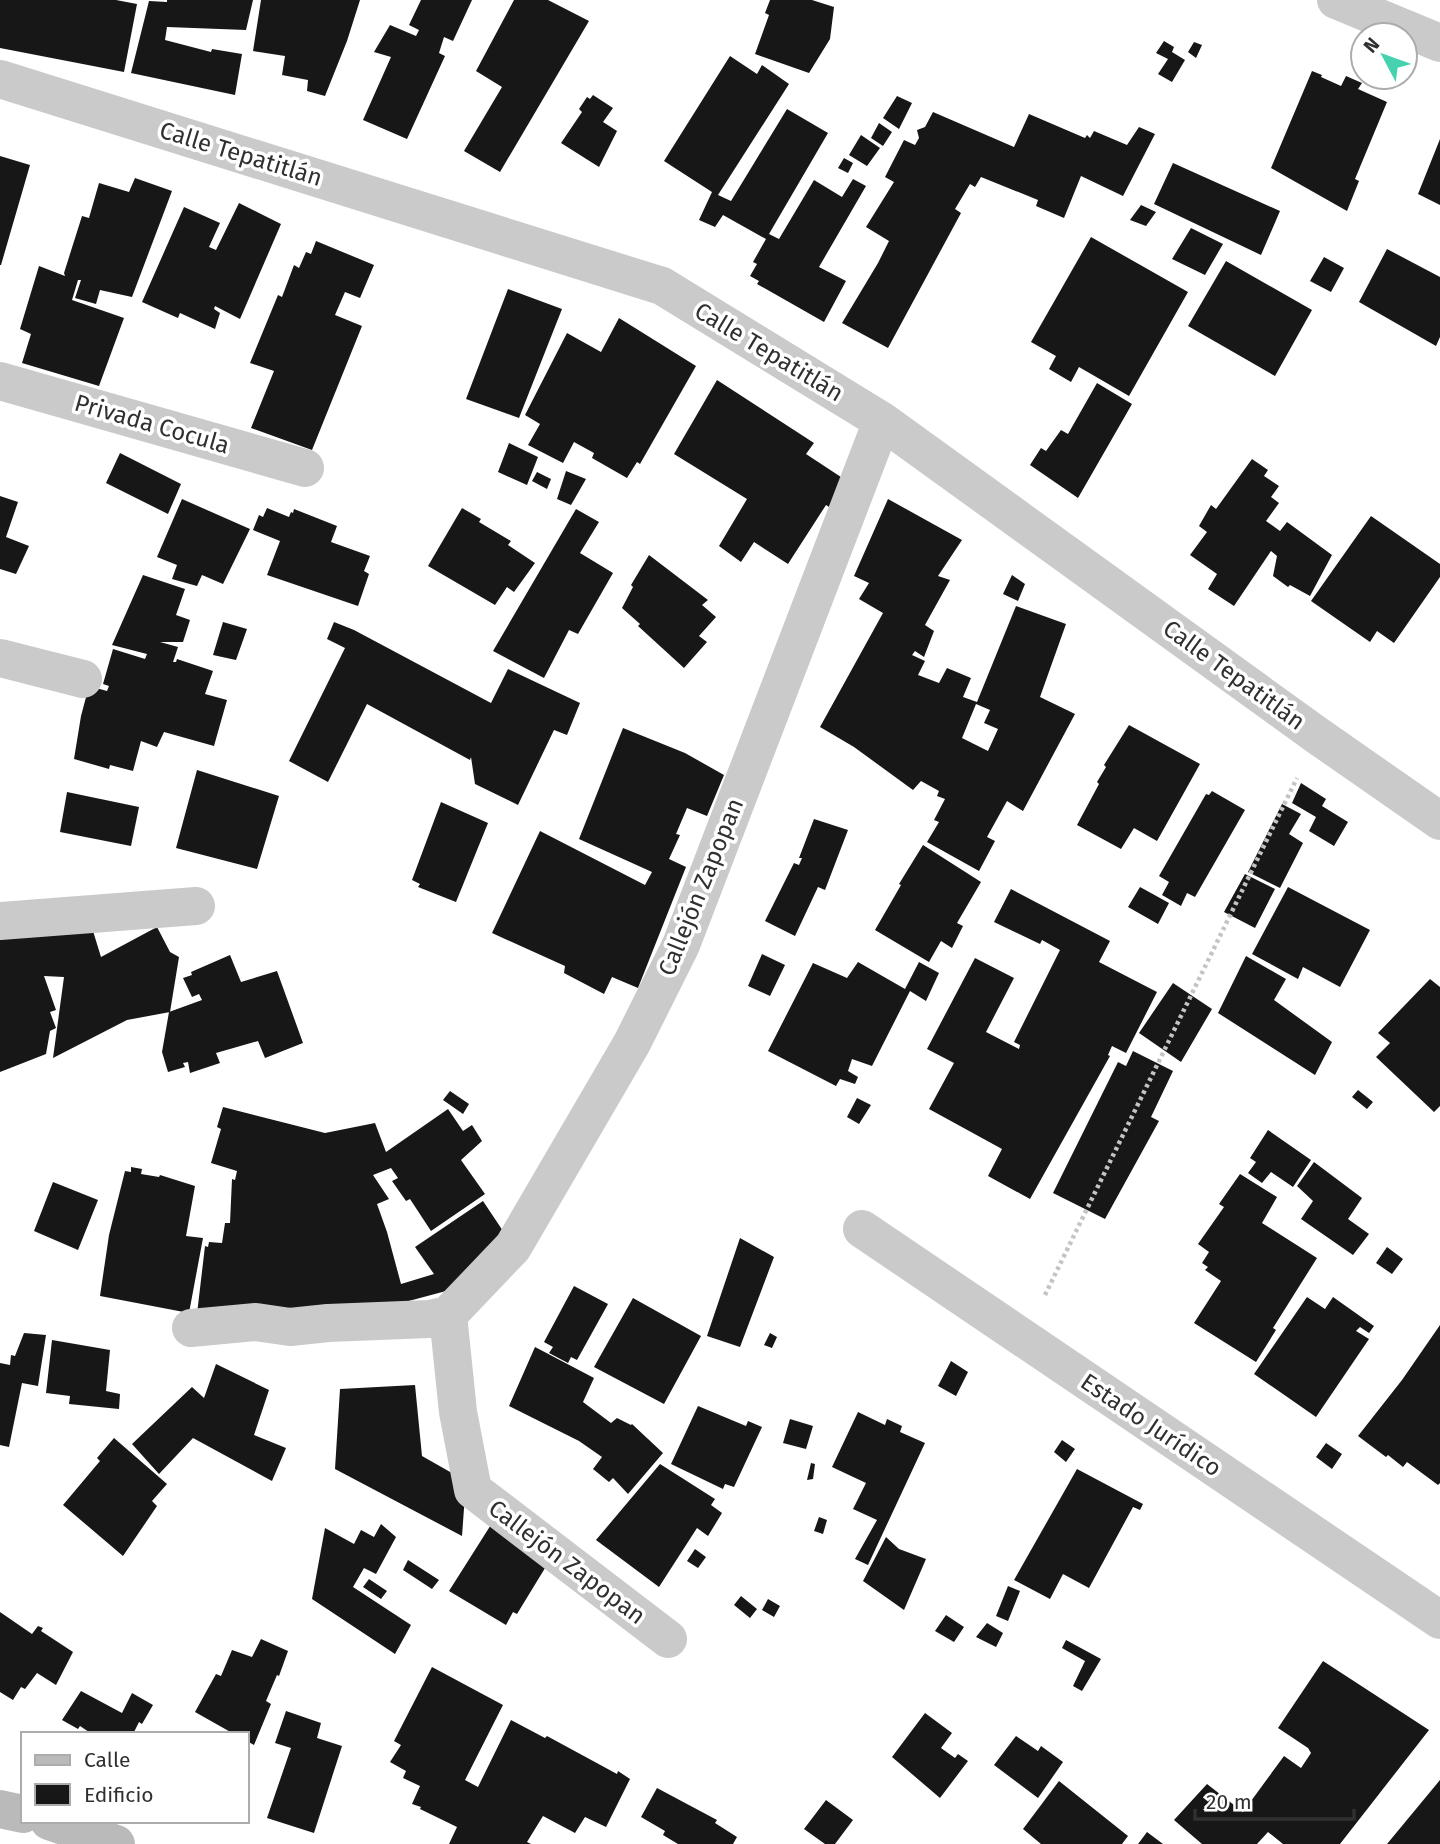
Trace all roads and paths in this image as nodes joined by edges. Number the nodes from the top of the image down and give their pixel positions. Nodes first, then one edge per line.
1 (1336, 0) edge
2 (1440, 43) edge
3 (0, 79) edge
4 (0, 381) edge
5 (882, 421) junction
6 (305, 468) dead end
7 (0, 658) edge
8 (83, 679) dead end
9 (1318, 736) junction
10 (1440, 821) edge
11 (196, 906) dead end
12 (0, 921) edge
13 (862, 1229) dead end
14 (448, 1315) junction
15 (191, 1328) dead end
16 (1024, 1339) junction
17 (1440, 1620) edge
18 (668, 1639) dead end
19 (0, 1809) edge
20 (21, 1814) edge
21 (55, 1823) edge
22 (116, 1844) edge

1 - 2 street
3 - 5 street, Calle Tepatitlán
4 - 6 street, Privada Cocula
5 - 9 street, Calle Tepatitlán
5 - 14 street, Callejón Zapopan
7 - 8 street
9 - 10 street, Calle Tepatitlán
9 - 16 path
11 - 12 street
13 - 16 street, Estado Jurídico
14 - 15 street
14 - 18 street, Callejón Zapopan
16 - 17 street, Estado Jurídico
19 - 20 street
21 - 22 street

